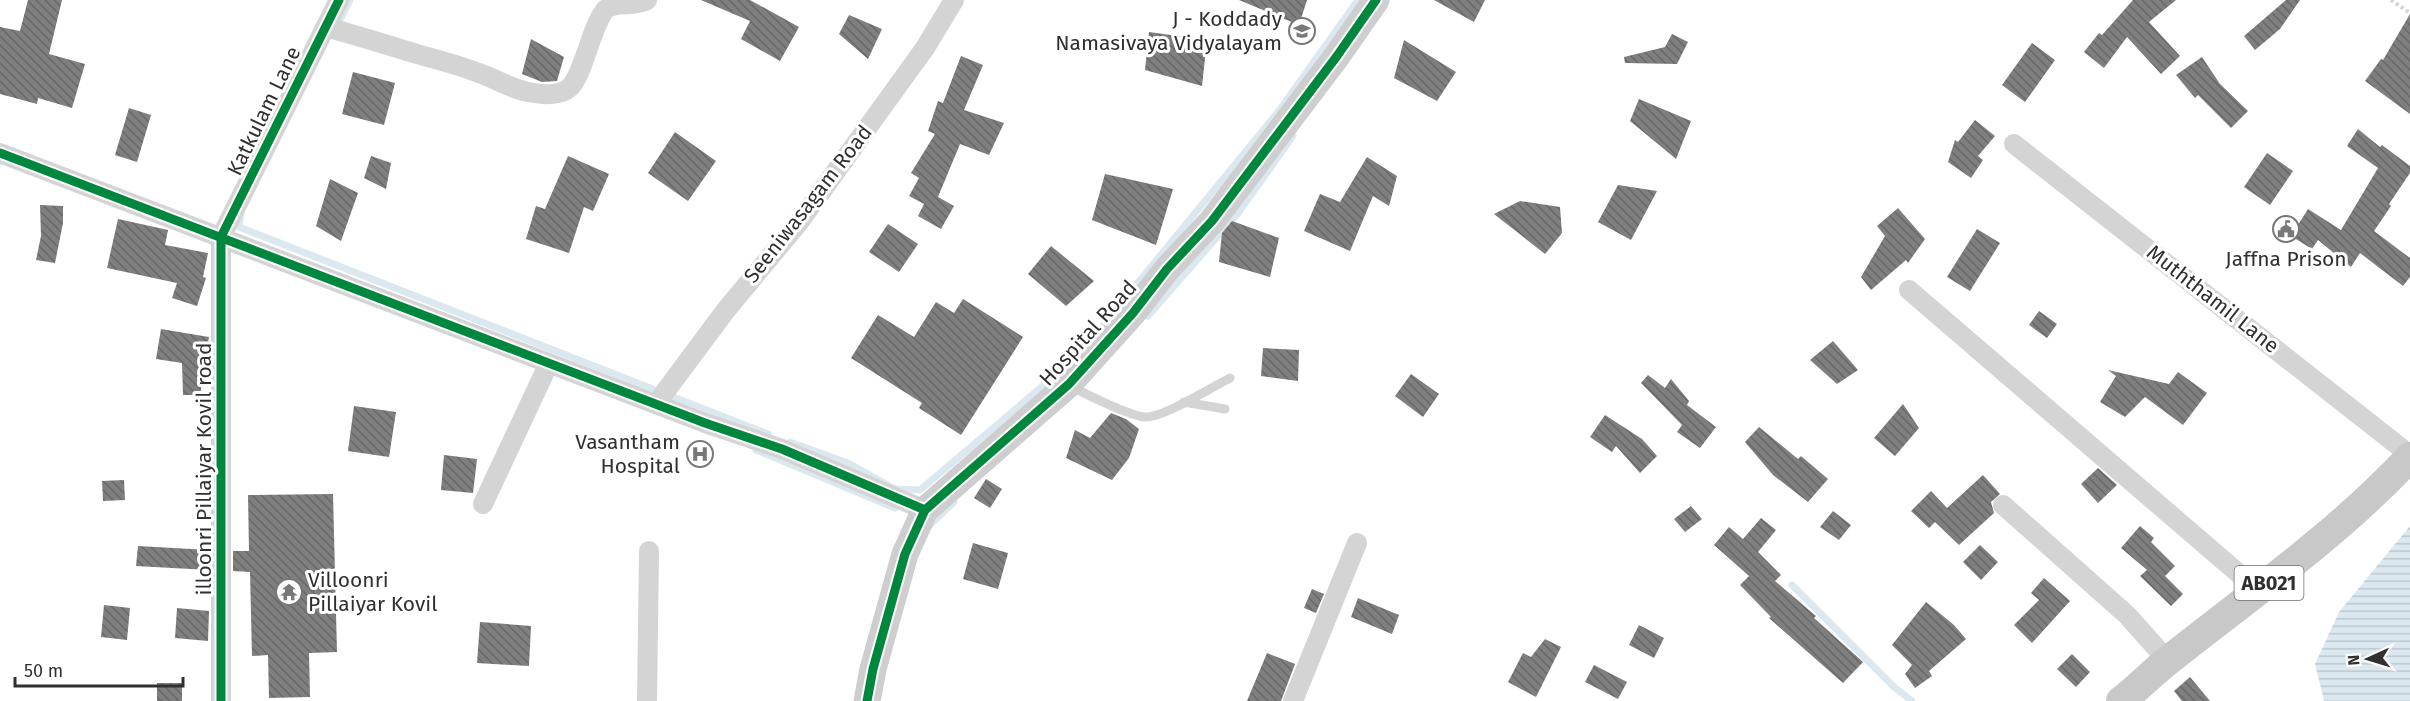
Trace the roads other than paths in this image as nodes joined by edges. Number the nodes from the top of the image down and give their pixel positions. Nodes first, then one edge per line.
1 (339, 0) edge
2 (646, 0) edge
3 (954, 0) edge
4 (1376, 0) edge
5 (325, 27) junction
6 (2014, 144) dead end
7 (0, 153) edge
8 (221, 237) junction
9 (1909, 290) dead end
10 (549, 363) junction
11 (1230, 378) dead end
12 (1069, 384) junction
13 (1184, 402) junction
14 (656, 404) junction
15 (1225, 409) dead end
16 (2410, 456) edge
17 (483, 504) dead end
18 (2004, 505) dead end
19 (925, 510) junction
20 (1357, 543) dead end
21 (649, 551) dead end
22 (2259, 591) junction
23 (2168, 661) junction
24 (222, 701) edge
25 (647, 701) edge
26 (867, 701) edge
27 (1293, 701) edge
28 (2121, 701) edge

1 - 5 street, Katkulam Lane
2 - 5 street
3 - 14 street, Seeniwasagam Road
4 - 12 street, Hospital Road
5 - 8 street, Katkulam Lane
6 - 16 street, Muththamil Lane
7 - 8 street
8 - 10 street
8 - 24 street, illoonri Pillaiyar Kovil road
9 - 22 street
10 - 14 street
10 - 17 street
11 - 13 lane
12 - 13 lane
12 - 19 street, Hospital Road
13 - 15 lane
14 - 19 street
16 - 22 main road, AB021
18 - 23 street
19 - 26 street, Hospital Road
20 - 27 street
21 - 25 street
22 - 23 main road, AB021
23 - 28 main road, AB021

